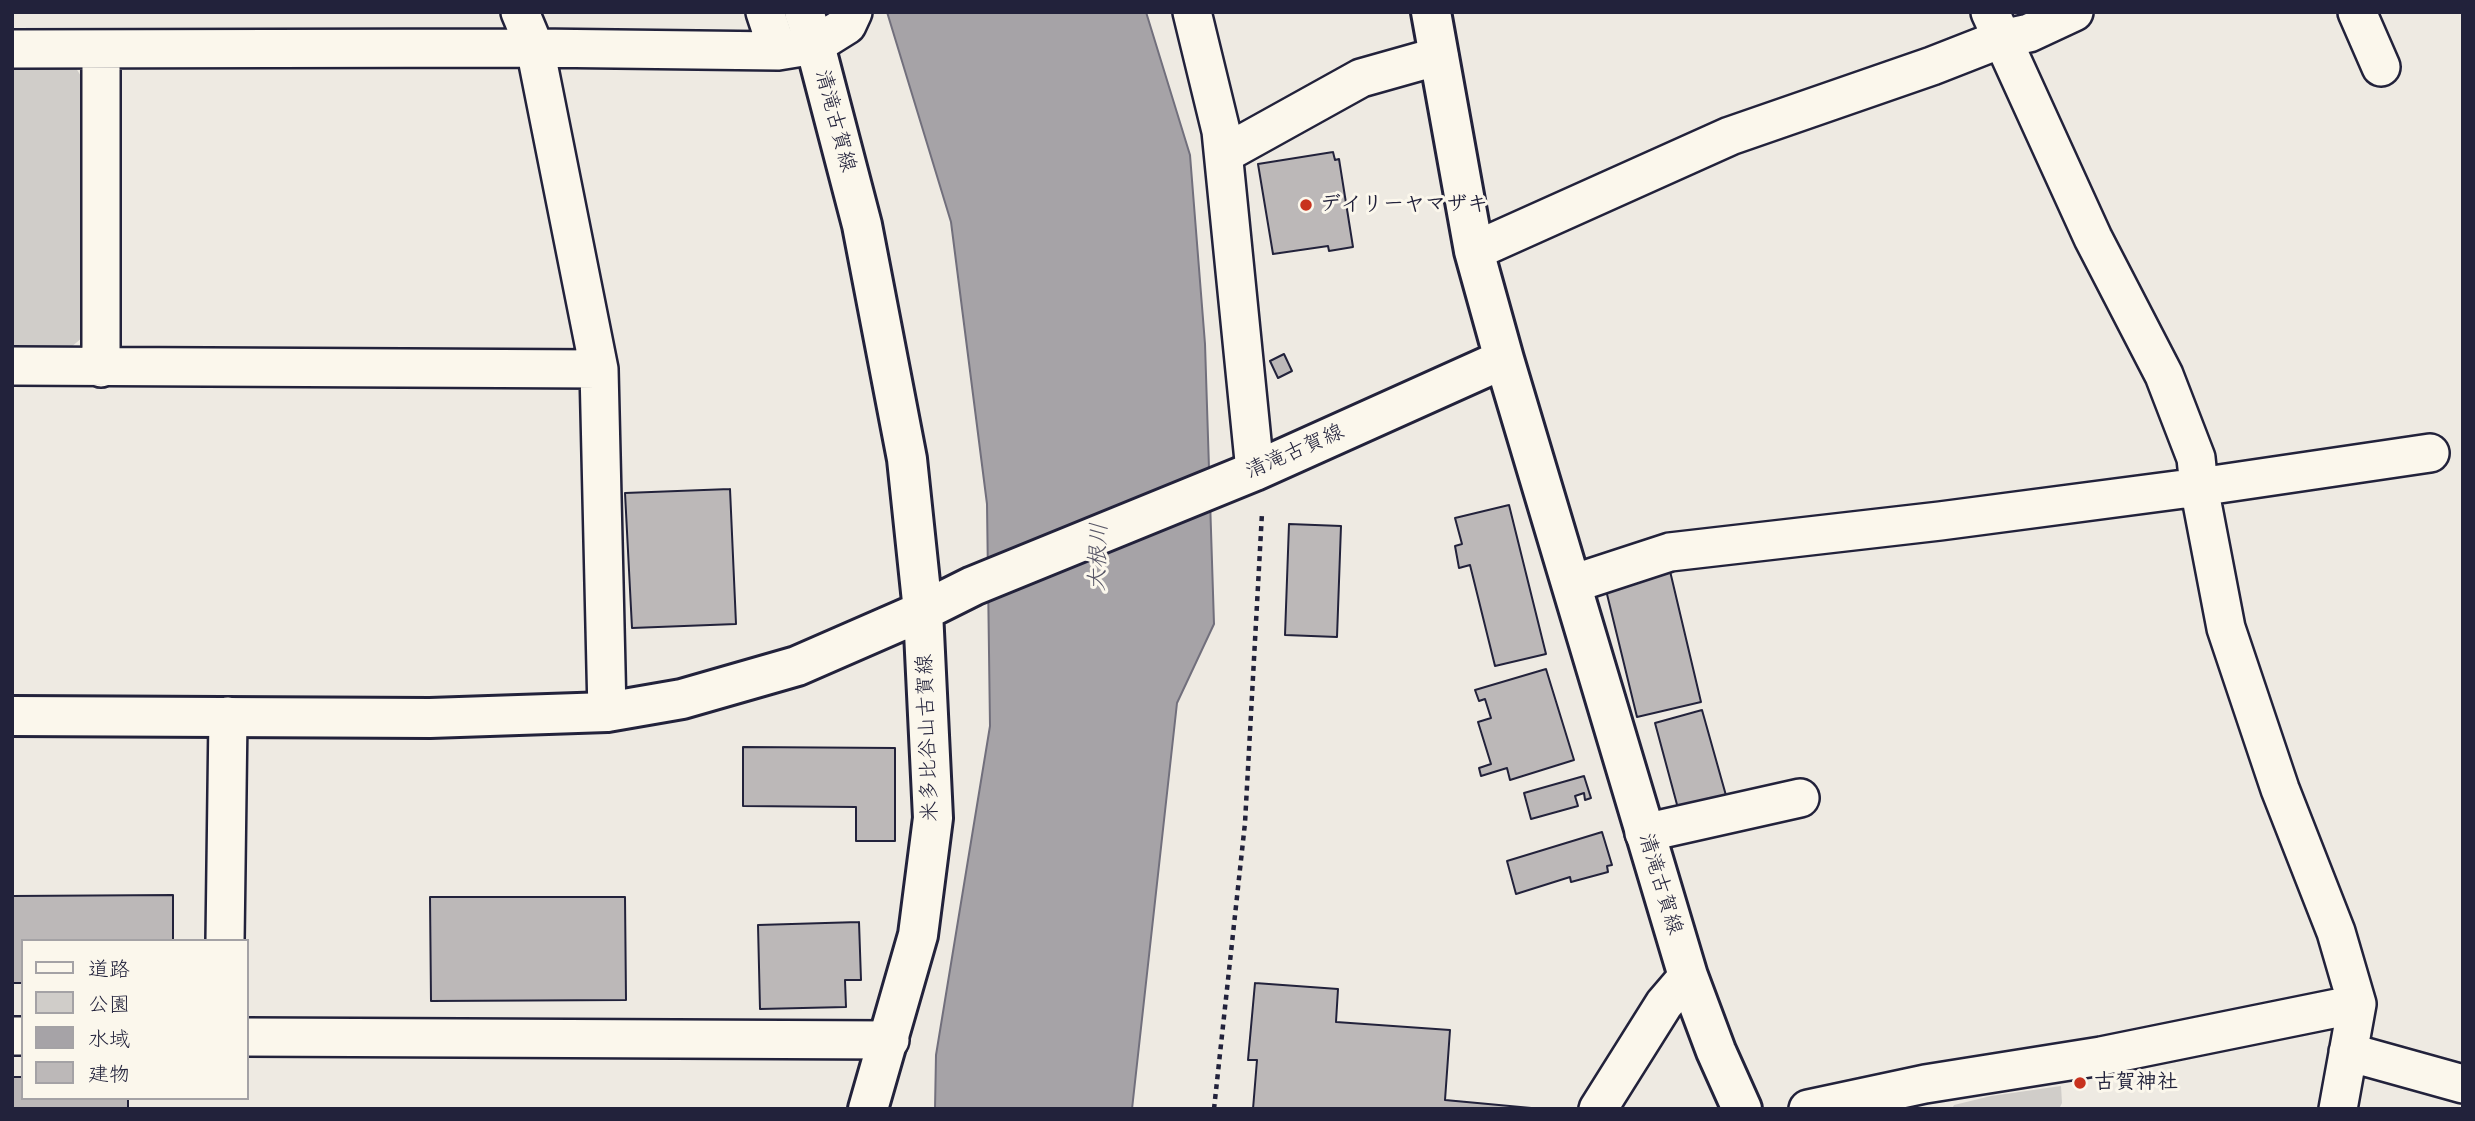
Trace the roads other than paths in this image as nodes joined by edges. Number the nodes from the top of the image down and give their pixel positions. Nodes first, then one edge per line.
1 (520, 12) edge
2 (765, 12) edge
3 (853, 12) edge
4 (1192, 12) edge
5 (1431, 12) edge
6 (2074, 12) edge
7 (2357, 12) edge
8 (1995, 26) edge
9 (810, 29) edge
10 (535, 48) junction
11 (12, 49) edge
12 (101, 49) junction
13 (778, 51) junction
14 (1439, 56) junction
15 (2381, 67) dead end
16 (1224, 154) junction
17 (1474, 251) junction
18 (1504, 359) junction
19 (12, 366) edge
20 (101, 368) junction
21 (599, 369) junction
22 (2430, 453) dead end
23 (1255, 471) junction
24 (2199, 487) junction
25 (1572, 584) junction
26 (923, 611) junction
27 (607, 712) junction
28 (12, 716) edge
29 (228, 716) junction
30 (1800, 798) dead end
31 (1644, 833) junction
32 (225, 939) edge
33 (1688, 976) junction
34 (2357, 1004) junction
35 (248, 1037) edge
36 (890, 1040) junction
37 (2348, 1052) junction
38 (2463, 1084) edge
39 (868, 1109) edge
40 (1598, 1109) edge
41 (1742, 1109) edge
42 (1808, 1109) edge
43 (2338, 1109) edge

1 - 10 street
2 - 13 street
3 - 9 street
4 - 16 street
5 - 14 main road
6 - 8 street
7 - 15 street
8 - 17 street
8 - 24 street
9 - 13 street
9 - 26 main road, 清滝古賀線
10 - 12 street
10 - 13 street
10 - 21 street
11 - 12 street
12 - 20 street
14 - 16 street
14 - 17 main road
16 - 23 street
17 - 18 main road
18 - 23 main road, 清滝古賀線
18 - 25 main road, 清滝古賀線
19 - 20 street
20 - 21 street
21 - 27 street
22 - 24 street
23 - 26 main road, 清滝古賀線
24 - 25 street
24 - 34 street
25 - 31 main road, 清滝古賀線
26 - 27 main road
26 - 36 main road, 米多比谷山古賀線
27 - 29 main road
28 - 29 main road
29 - 32 street
30 - 31 street
31 - 33 main road, 清滝古賀線
33 - 40 street
33 - 41 main road, 清滝古賀線
34 - 37 street
34 - 42 street
35 - 36 street
36 - 39 main road, 米多比谷山古賀線
37 - 38 street
37 - 43 street

